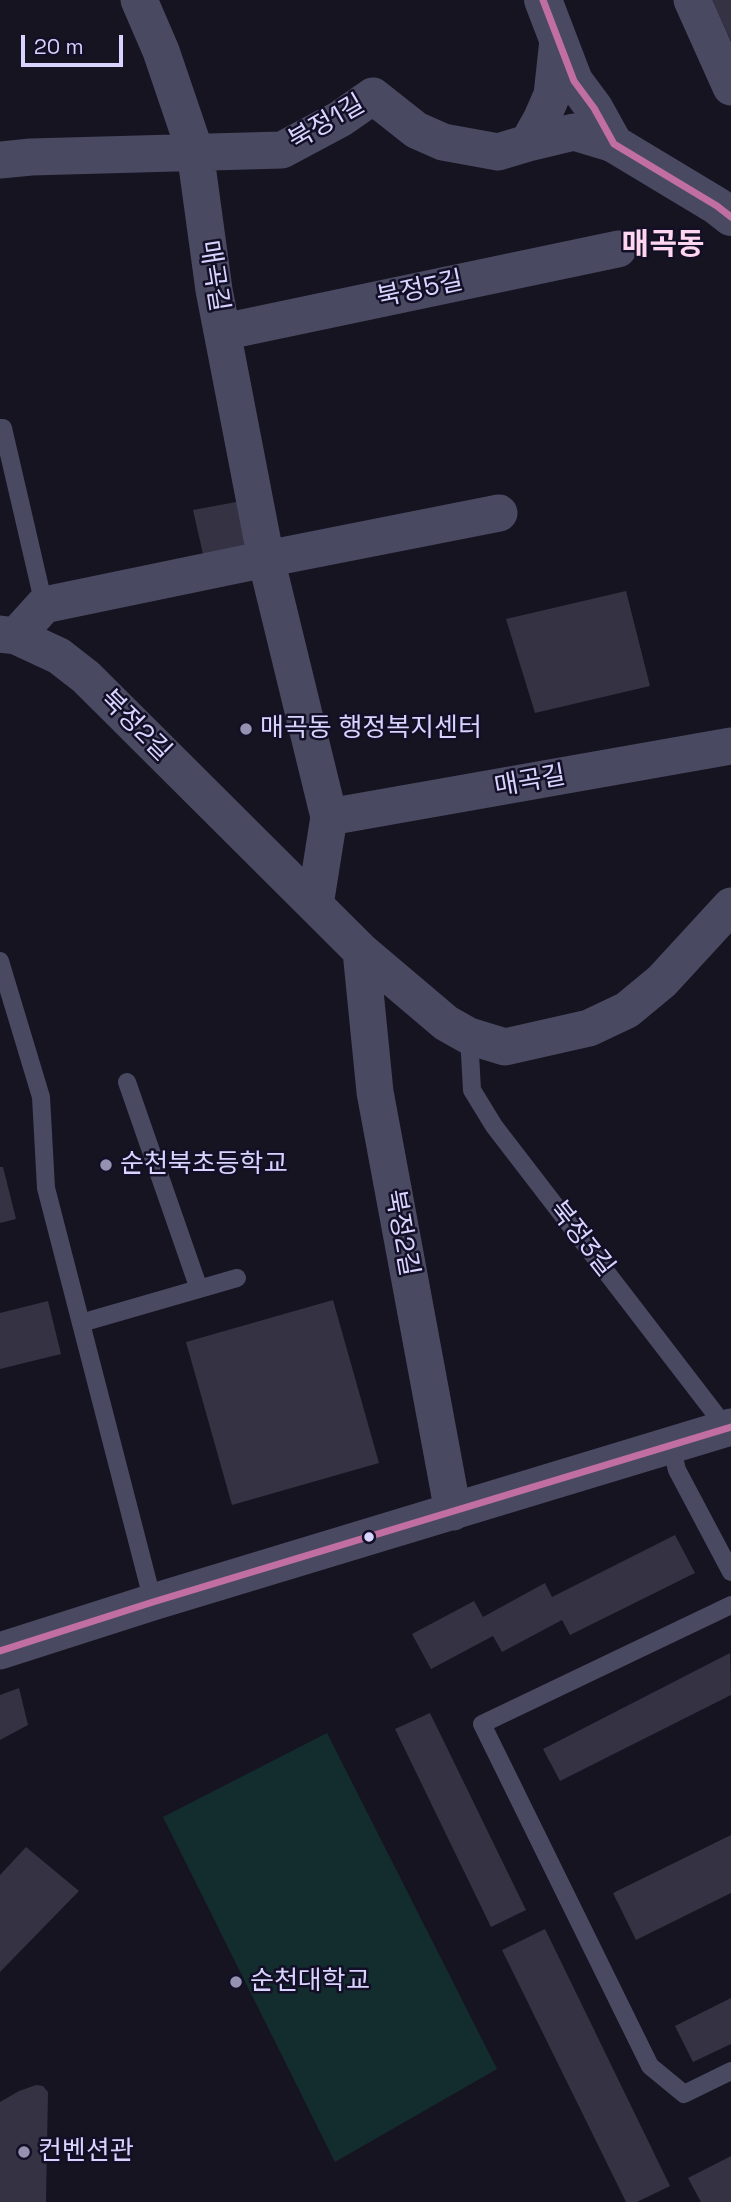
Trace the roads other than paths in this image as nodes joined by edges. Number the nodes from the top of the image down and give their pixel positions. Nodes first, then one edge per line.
1 (139, 0) edge
2 (543, 0) edge
3 (692, 0) edge
4 (558, 40) junction
5 (731, 87) edge
6 (528, 143) junction
7 (614, 144) junction
8 (195, 151) junction
9 (0, 160) edge
10 (731, 217) edge
11 (618, 249) dead end
12 (223, 332) junction
13 (0, 428) edge
14 (499, 513) dead end
15 (265, 559) junction
16 (44, 605) junction
17 (8, 635) edge
18 (731, 746) edge
19 (329, 817) junction
20 (316, 905) junction
21 (731, 906) edge
22 (361, 951) junction
23 (0, 961) edge
24 (470, 1036) junction
25 (127, 1082) dead end
26 (237, 1278) dead end
27 (199, 1289) junction
28 (81, 1323) junction
29 (729, 1428) edge
30 (671, 1447) junction
31 (453, 1512) junction
32 (731, 1572) edge
33 (153, 1602) junction
34 (731, 1605) edge
35 (0, 1651) edge
36 (731, 2071) edge

1 - 8 street, 매곡길
2 - 4 street
3 - 5 street
4 - 6 street
4 - 7 street
6 - 7 street
6 - 8 street, 북정1길
7 - 10 street
8 - 9 street, 북정1길
8 - 12 street, 매곡길
11 - 12 street, 북정5길
12 - 15 street, 매곡길
13 - 16 lane
14 - 15 street
15 - 16 street
15 - 19 street, 매곡길
16 - 17 street, 북정2길
17 - 20 street, 북정2길
18 - 19 street, 매곡길
19 - 20 street, 매곡길
20 - 22 street, 북정2길
21 - 24 street, 북정2길
22 - 24 street, 북정2길
22 - 31 street, 북정2길
23 - 28 lane
24 - 29 lane, 북정3길
25 - 27 lane
26 - 27 lane
27 - 28 lane
28 - 33 lane
29 - 30 street, 북정3길
30 - 31 street, 북정3길
30 - 32 lane
31 - 33 street, 북정3길
33 - 35 street, 북정3길
34 - 36 lane

